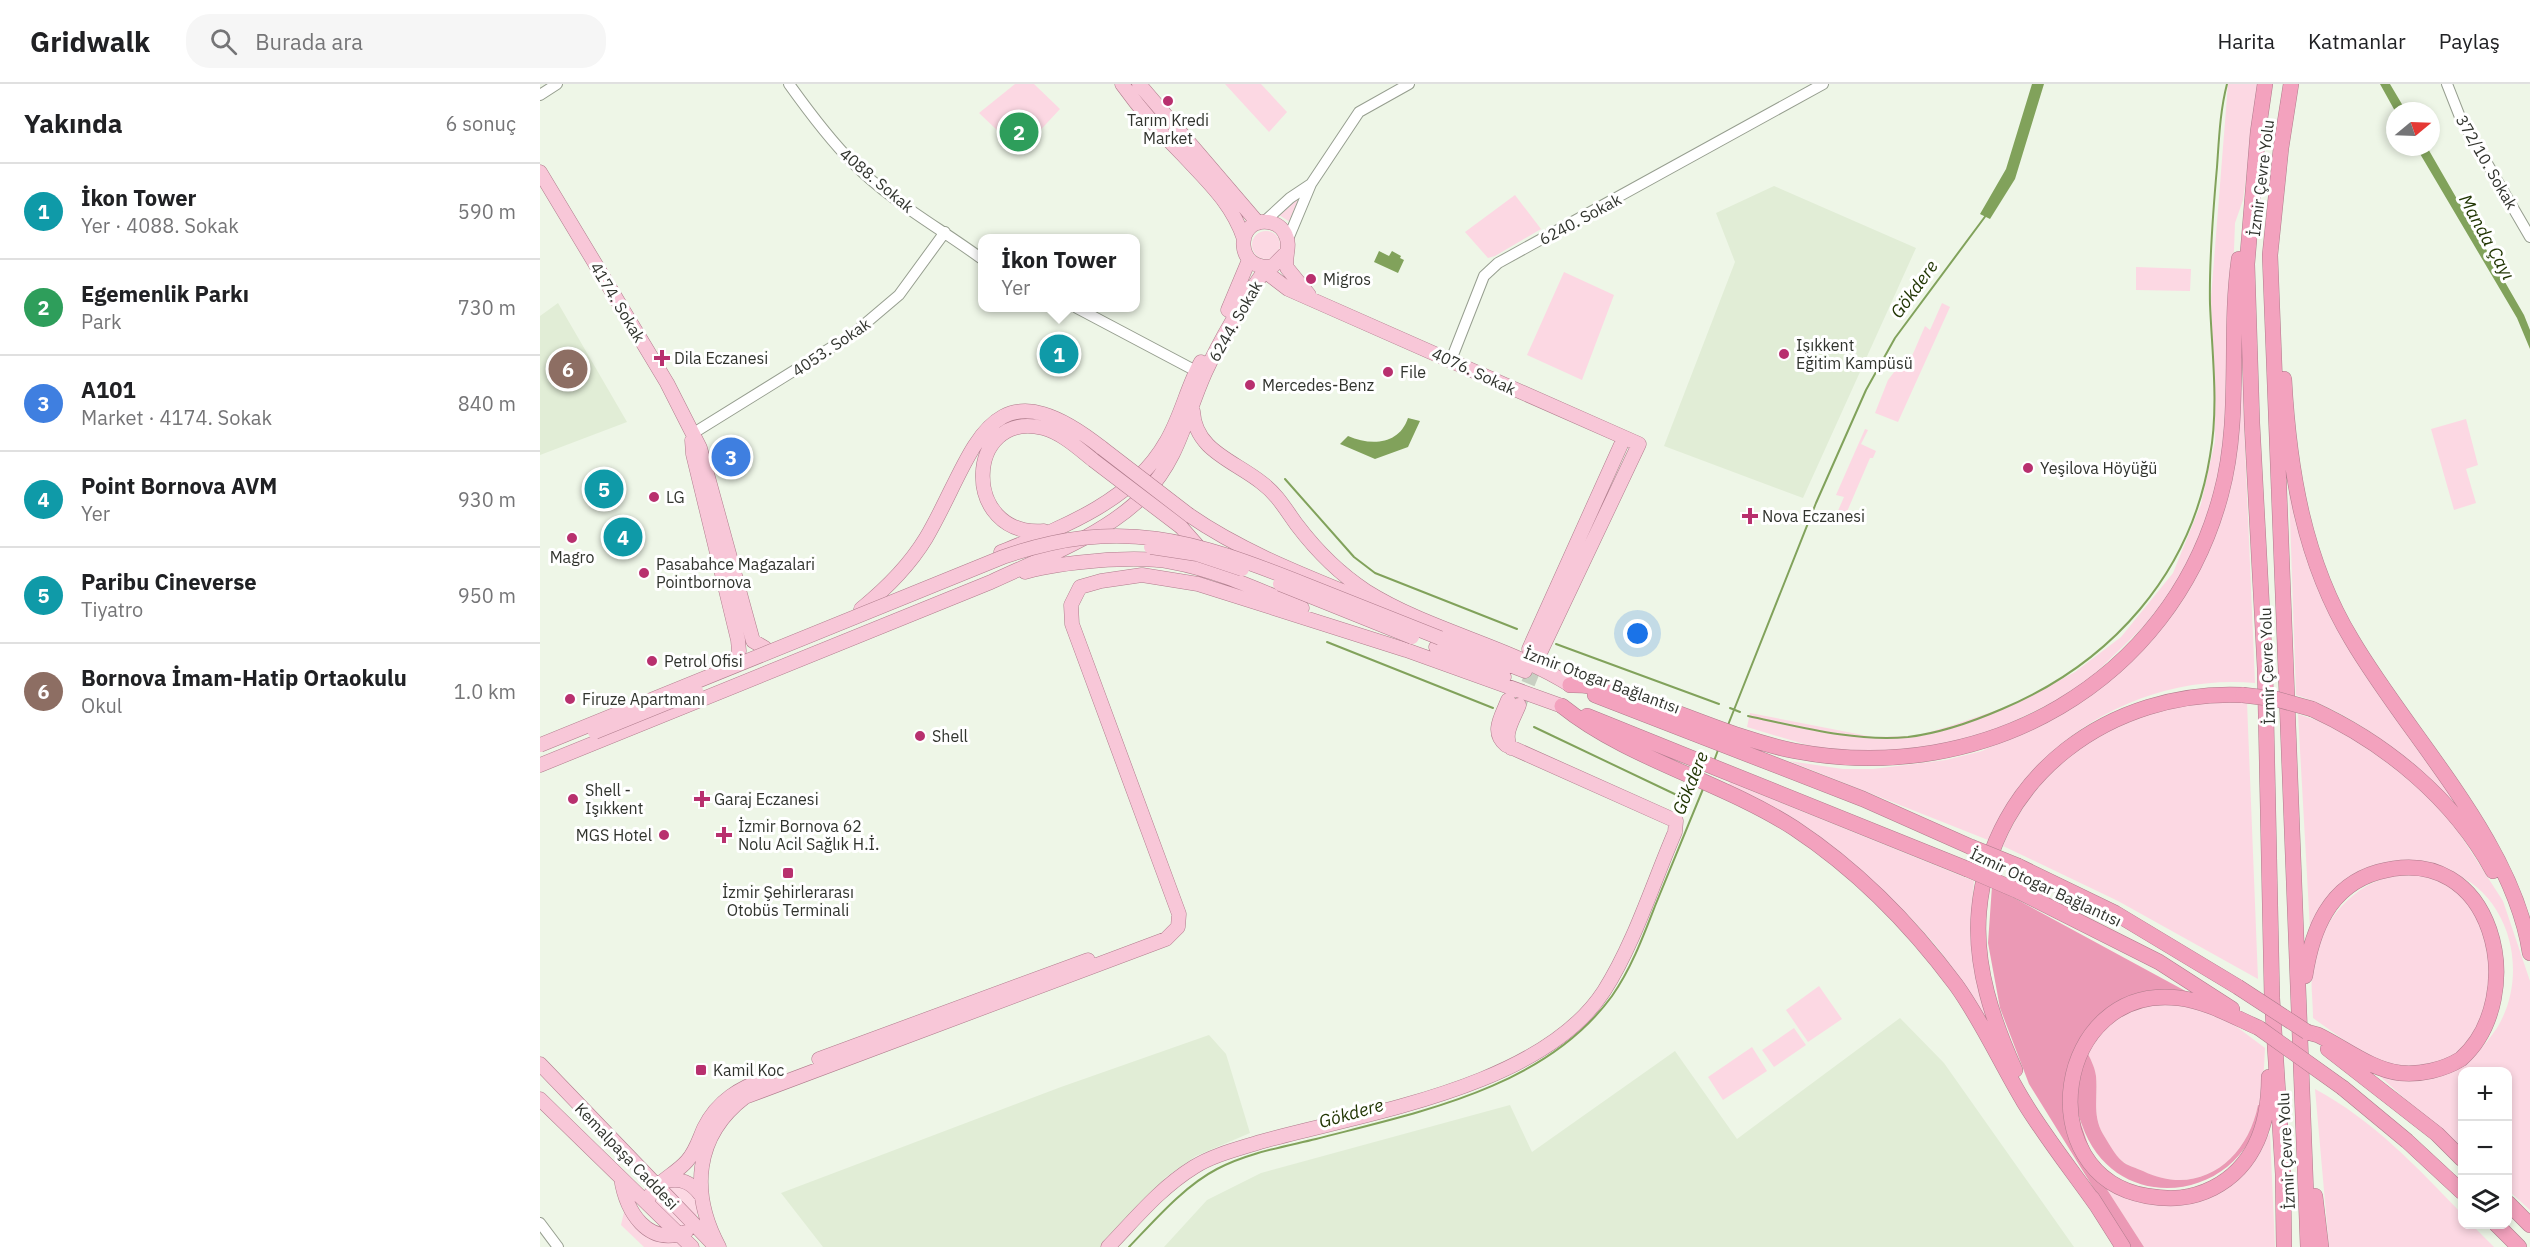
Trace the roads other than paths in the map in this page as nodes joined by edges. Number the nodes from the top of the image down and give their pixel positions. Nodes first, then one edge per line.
1 (557, 84) edge
2 (789, 84) edge
3 (1122, 84) edge
4 (1139, 84) edge
5 (1409, 84) edge
6 (1823, 84) edge
7 (2265, 84) edge
8 (2291, 84) edge
9 (2447, 84) edge
10 (540, 95) edge
11 (540, 172) edge
12 (1311, 184) junction
13 (2251, 203) junction
14 (2273, 218) junction
15 (1262, 222) junction
16 (945, 232) junction
17 (2530, 237) edge
18 (1244, 239) junction
19 (1287, 239) junction
20 (1286, 253) junction
21 (978, 256) edge
22 (1249, 260) junction
23 (1267, 267) junction
24 (1288, 289) junction
25 (1251, 290) junction
26 (1310, 297) junction
27 (1085, 312) edge
28 (1451, 360) junction
29 (1200, 373) junction
30 (1193, 405) junction
31 (692, 434) junction
32 (1624, 438) junction
33 (1185, 521) junction
34 (1055, 531) junction
35 (991, 582) junction
36 (1236, 582) junction
37 (861, 609) junction
38 (1440, 638) junction
39 (765, 648) junction
40 (1406, 650) junction
41 (737, 660) junction
42 (1570, 685) joint
43 (1513, 702) tunnel mouth
44 (1562, 706) junction
45 (540, 740) edge
46 (540, 745) edge
47 (1752, 748) junction
48 (540, 754) edge
49 (1687, 764) junction
50 (540, 765) edge
51 (1178, 927) junction
52 (2530, 955) edge
53 (2275, 1020) junction
54 (2259, 1028) junction
55 (2307, 1032) junction
56 (2300, 1048) junction
57 (540, 1064) edge
58 (2301, 1090) junction
59 (540, 1100) edge
60 (2458, 1154) edge
61 (621, 1178) junction
62 (661, 1184) junction
63 (2458, 1187) edge
64 (701, 1199) junction
65 (647, 1203) junction
66 (2097, 1206) junction
67 (2512, 1207) edge
68 (540, 1223) edge
69 (2530, 1225) edge
70 (695, 1226) junction
71 (2491, 1229) edge
72 (2501, 1229) edge
73 (680, 1235) junction
74 (558, 1247) edge
75 (692, 1247) edge
76 (717, 1247) edge
77 (1108, 1247) edge
78 (2123, 1247) edge
79 (2284, 1247) edge
80 (2308, 1247) edge
81 (2321, 1247) edge
82 (2503, 1247) edge
83 (2518, 1247) edge

1 - 10 street
2 - 16 street, 4088. Sokak
3 - 18 main road
4 - 15 main road
5 - 12 street
6 - 28 street, 6240. Sokak
7 - 13 highway, İzmir Çevre Yolu
8 - 14 highway, İzmir Çevre Yolu
9 - 17 street, 372/10. Sokak
11 - 31 main road, 4174. Sokak
12 - 15 street
12 - 19 street
13 - 47 highway
13 - 53 highway, İzmir Çevre Yolu
14 - 52 highway
14 - 56 highway, İzmir Çevre Yolu
15 - 18 main road
15 - 19 main road
16 - 21 street, 4088. Sokak
16 - 31 street, 4053. Sokak
18 - 22 main road
19 - 20 main road
20 - 23 main road
20 - 26 main road, 4076. Sokak
22 - 23 main road
22 - 29 main road, 6244. Sokak
23 - 24 main road, 4076. Sokak
23 - 25 main road, 6244. Sokak
24 - 25 main road
24 - 26 main road, 4076. Sokak
25 - 29 main road, 6244. Sokak
26 - 28 main road, 4076. Sokak
27 - 29 street
28 - 32 main road, 4076. Sokak
29 - 30 main road
29 - 34 main road
30 - 35 main road
30 - 38 main road
31 - 39 main road, 4174. Sokak
31 - 41 main road, 4174. Sokak
32 - 32 main road, 4076. Sokak
33 - 34 main road, bridge
33 - 36 main road
33 - 37 main road, bridge
33 - 38 main road
34 - 37 main road
35 - 36 main road
35 - 50 main road
36 - 40 main road
37 - 39 main road
38 - 42 main road, İzmir Otogar Bağlantısı
38 - 44 main road
38 - 46 main road, bridge
38 - 48 main road, bridge
39 - 41 main road
40 - 44 main road
40 - 51 main road
41 - 45 main road
42 - 47 highway, İzmir Otogar Bağlantısı
43 - 77 main road
44 - 49 highway
47 - 55 highway, İzmir Otogar Bağlantısı, bridge
49 - 54 highway, İzmir Otogar Bağlantısı, bridge
49 - 66 highway
51 - 62 main road
51 - 64 main road
52 - 66 highway, bridge
53 - 54 highway
53 - 79 highway, İzmir Çevre Yolu
54 - 63 highway, İzmir Otogar Bağlantısı, bridge
55 - 56 highway
55 - 60 highway
56 - 58 highway, İzmir Çevre Yolu
57 - 62 main road, Kemalpaşa Caddesi
58 - 80 highway, İzmir Çevre Yolu
58 - 81 highway
59 - 61 main road, Kemalpaşa Caddesi
61 - 65 main road, Kemalpaşa Caddesi
61 - 73 main road
62 - 64 main road
62 - 65 main road
62 - 70 main road, Kemalpaşa Caddesi
64 - 70 main road
64 - 76 main road
65 - 73 main road, Kemalpaşa Caddesi
66 - 78 highway
67 - 69 highway
68 - 74 street
70 - 73 main road
70 - 76 main road, Kemalpaşa Caddesi
71 - 82 highway
72 - 83 highway
73 - 75 main road, Kemalpaşa Caddesi

